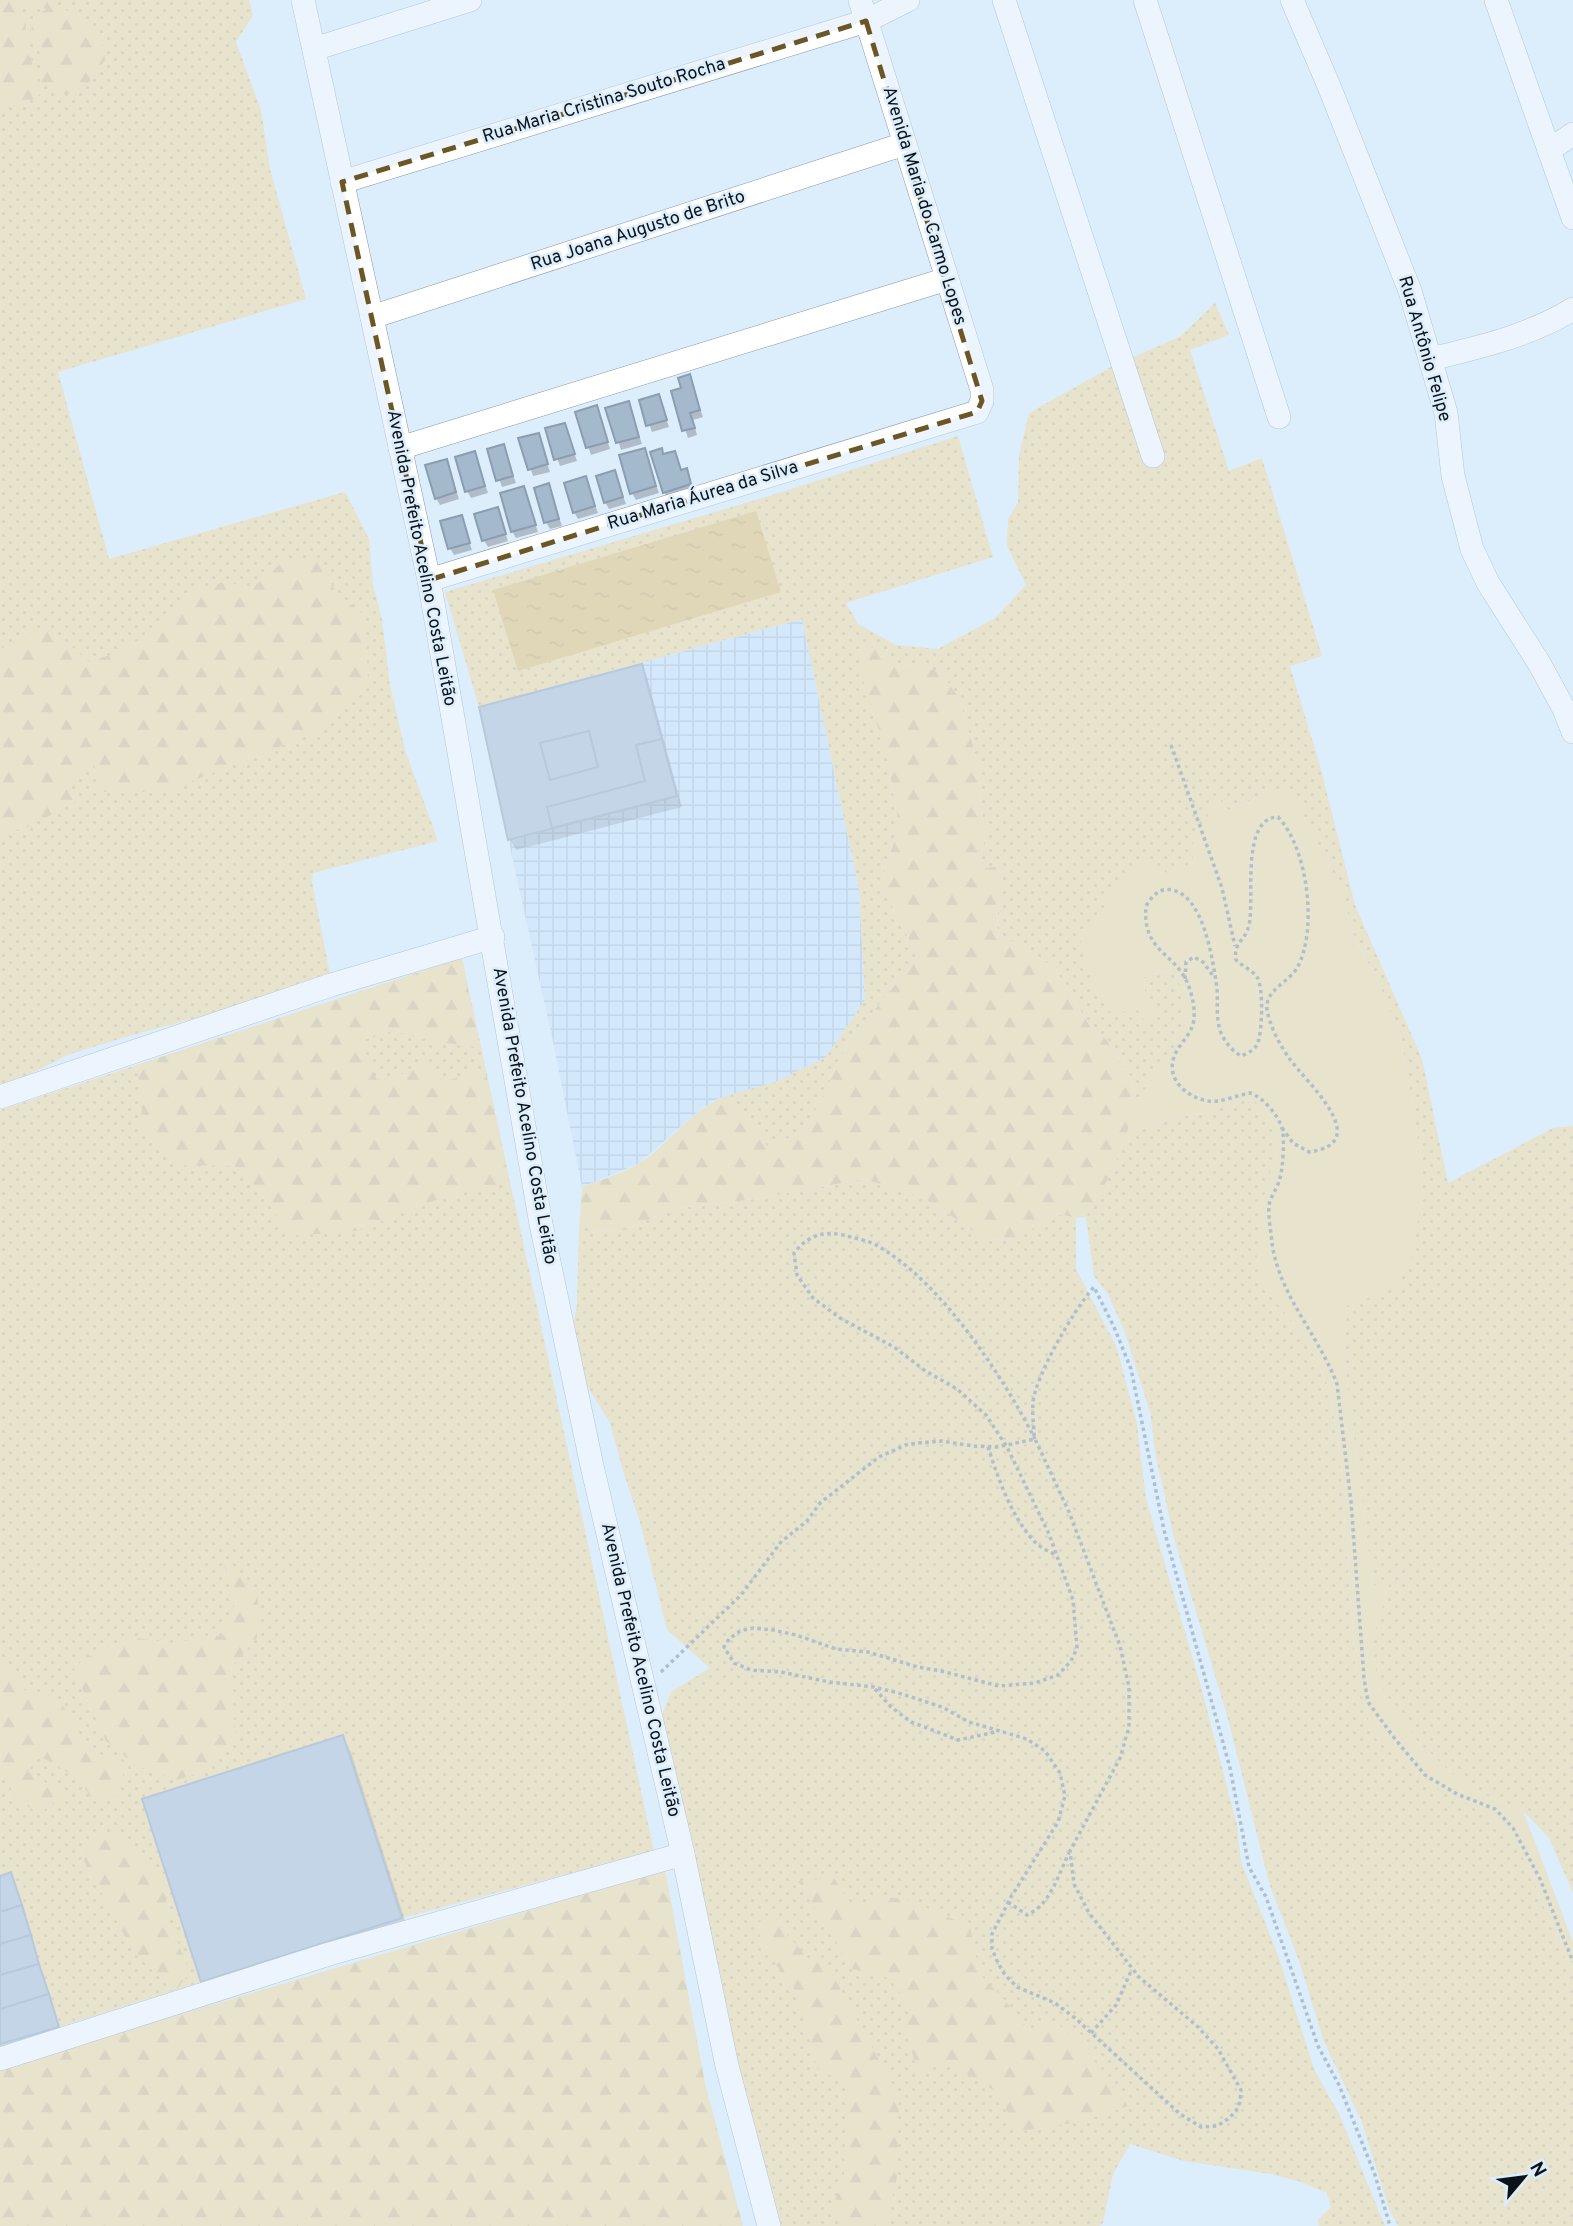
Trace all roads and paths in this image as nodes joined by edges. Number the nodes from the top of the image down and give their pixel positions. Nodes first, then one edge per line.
1 (303, 0) edge
2 (470, 0) edge
3 (908, 0) edge
4 (1004, 0) edge
5 (1145, 0) edge
6 (1292, 0) edge
7 (1503, 3) edge
8 (863, 11) edge
9 (314, 49) junction
10 (1573, 134) edge
11 (904, 144) junction
12 (1549, 150) junction
13 (342, 181) junction
14 (1573, 218) edge
15 (947, 279) junction
16 (1573, 309) edge
17 (372, 317) junction
18 (1431, 359) junction
19 (977, 412) joint
20 (1279, 416) dead end
21 (400, 448) junction
22 (1153, 456) dead end
23 (429, 580) junction
24 (1573, 732) edge
25 (1171, 745) dead end
26 (493, 937) junction
27 (1236, 947) junction
28 (1185, 979) junction
29 (1215, 979) junction
30 (0, 1097) edge
31 (1282, 1128) junction
32 (1034, 1438) junction
33 (988, 1447) junction
34 (1007, 1447) junction
35 (1057, 1556) junction
36 (874, 1687) junction
37 (644, 1689) junction
38 (997, 1731) junction
39 (1070, 1851) junction
40 (683, 1854) junction
41 (1008, 1902) junction
42 (1573, 1962) edge
43 (1132, 1969) junction
44 (1091, 2033) junction
45 (0, 2059) edge
46 (769, 2226) edge
47 (1390, 2226) edge

1 - 9 street, Avenida Prefeito Acelino Costa Leitão
2 - 9 street
3 - 8 street, Rua Maria Cristina Souto Rocha
4 - 22 street
5 - 20 street
6 - 18 street, Rua Antônio Felipe
7 - 12 street
8 - 11 street, Avenida Maria do Carmo Lopes
8 - 13 street, Rua Maria Cristina Souto Rocha
9 - 13 street, Avenida Prefeito Acelino Costa Leitão
10 - 12 street
11 - 15 street, Avenida Maria do Carmo Lopes
11 - 17 street, Rua Joana Augusto de Brito
12 - 14 street
13 - 17 street, Avenida Prefeito Acelino Costa Leitão
15 - 19 street, Avenida Maria do Carmo Lopes
15 - 21 street
16 - 18 street
17 - 21 street, Avenida Prefeito Acelino Costa Leitão
18 - 24 street, Rua Antônio Felipe
19 - 23 street, Rua Maria Áurea da Silva
21 - 23 street, Avenida Prefeito Acelino Costa Leitão
23 - 26 street, Avenida Prefeito Acelino Costa Leitão
25 - 27 path
26 - 30 street
26 - 37 street, Avenida Prefeito Acelino Costa Leitão
27 - 29 path
27 - 31 path
28 - 29 path
28 - 29 path
28 - 31 path
31 - 42 path
32 - 34 path
32 - 34 path
32 - 39 path
32 - 47 path
33 - 34 path
33 - 35 path
33 - 37 path
34 - 35 path
35 - 36 path
36 - 38 path
36 - 38 path
37 - 40 street, Avenida Prefeito Acelino Costa Leitão
38 - 41 path
39 - 41 path
39 - 43 path
40 - 45 street
40 - 46 street, Avenida Prefeito Acelino Costa Leitão
41 - 44 path
43 - 44 path
43 - 44 path

